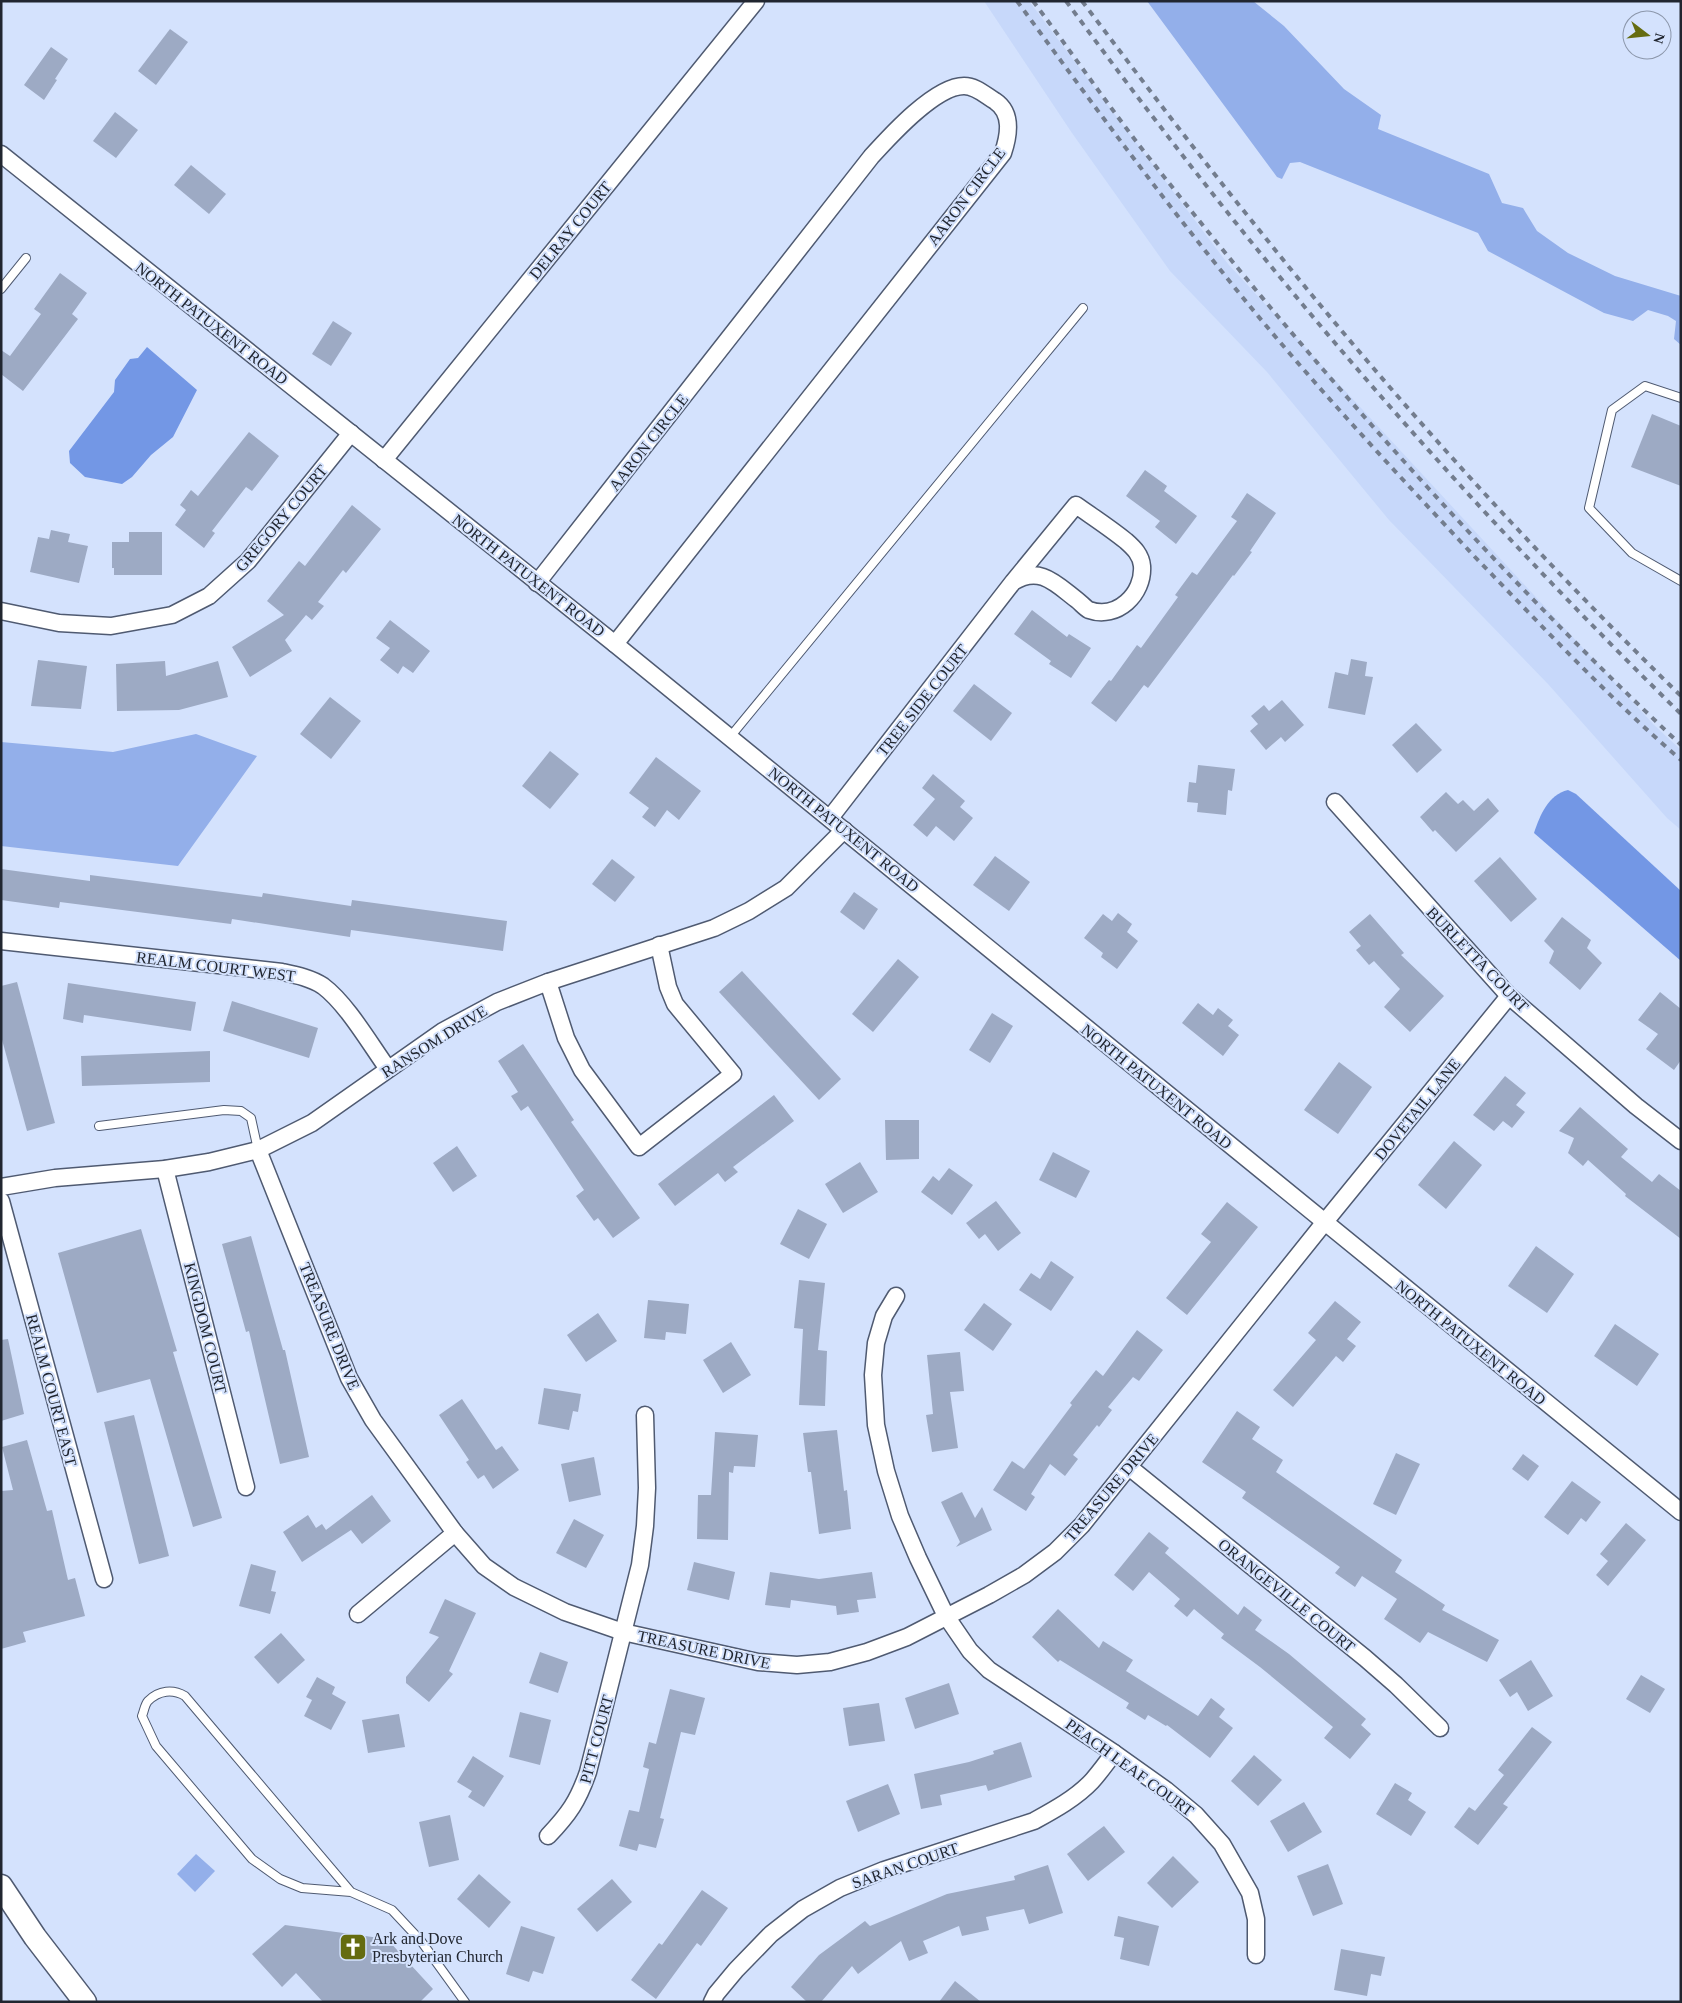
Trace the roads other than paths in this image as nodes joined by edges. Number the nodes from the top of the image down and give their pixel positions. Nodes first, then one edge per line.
1 (756, 1) edge
2 (1, 154) edge
3 (26, 258) dead end
4 (1, 289) edge
5 (1082, 308) dead end
6 (1681, 398) edge
7 (351, 433) junction
8 (384, 460) junction
9 (1681, 581) edge
10 (1014, 582) junction
11 (537, 583) junction
12 (1, 611) edge
13 (615, 644) junction
14 (730, 737) junction
15 (1335, 802) dead end
16 (830, 818) junction
17 (844, 830) junction
18 (1, 941) edge
19 (659, 945) junction
20 (548, 982) junction
21 (1509, 996) junction
22 (388, 1069) junction
23 (99, 1126) dead end
24 (1681, 1141) edge
25 (258, 1150) junction
26 (165, 1169) junction
27 (1, 1187) edge
28 (1, 1201) edge
29 (1324, 1222) junction
30 (896, 1296) dead end
31 (645, 1415) dead end
32 (1129, 1467) junction
33 (246, 1487) dead end
34 (1681, 1512) edge
35 (455, 1533) junction
36 (104, 1579) dead end
37 (358, 1614) dead end
38 (946, 1616) junction
39 (624, 1632) junction
40 (1440, 1728) dead end
41 (1114, 1753) junction
42 (548, 1836) dead end
43 (1, 1886) edge
44 (351, 1892) junction
45 (1256, 1956) dead end
46 (85, 2002) edge
47 (465, 2002) edge
48 (712, 2002) edge

1 - 8 street, DELRAY COURT
2 - 7 street, NORTH PATUXENT ROAD
3 - 4 lane
5 - 14 lane
6 - 9 lane
7 - 8 street, NORTH PATUXENT ROAD
7 - 12 street, GREGORY COURT
8 - 11 street, NORTH PATUXENT ROAD
10 - 10 street, TREE SIDE COURT
10 - 16 street, TREE SIDE COURT
11 - 13 street, NORTH PATUXENT ROAD
11 - 13 street, AARON CIRCLE
13 - 14 street, NORTH PATUXENT ROAD
14 - 16 street, NORTH PATUXENT ROAD
15 - 21 street, BURLETTA COURT
16 - 17 street, NORTH PATUXENT ROAD
17 - 19 street, RANSOM DRIVE
17 - 29 street, NORTH PATUXENT ROAD
18 - 22 street, REALM COURT WEST
19 - 20 street, RANSOM DRIVE
19 - 20 street
20 - 22 street, RANSOM DRIVE
21 - 24 street, BURLETTA COURT
21 - 29 street, DOVETAIL LANE
22 - 25 street, RANSOM DRIVE
23 - 25 lane
25 - 26 street, RANSOM DRIVE
25 - 35 street, TREASURE DRIVE
26 - 27 street, RANSOM DRIVE
26 - 33 street, KINGDOM COURT
28 - 36 street, REALM COURT EAST
29 - 32 street, TREASURE DRIVE
29 - 34 street, NORTH PATUXENT ROAD
30 - 38 street, PEACH LEAF COURT
31 - 39 street, PITT COURT
32 - 38 street, TREASURE DRIVE
32 - 40 street, ORANGEVILLE COURT
35 - 37 street
35 - 39 street, TREASURE DRIVE
38 - 39 street, TREASURE DRIVE
38 - 41 street, PEACH LEAF COURT
39 - 42 street, PITT COURT
41 - 45 street, PEACH LEAF COURT
41 - 48 street, SARAN COURT
43 - 46 main road
44 - 44 lane
44 - 47 lane

